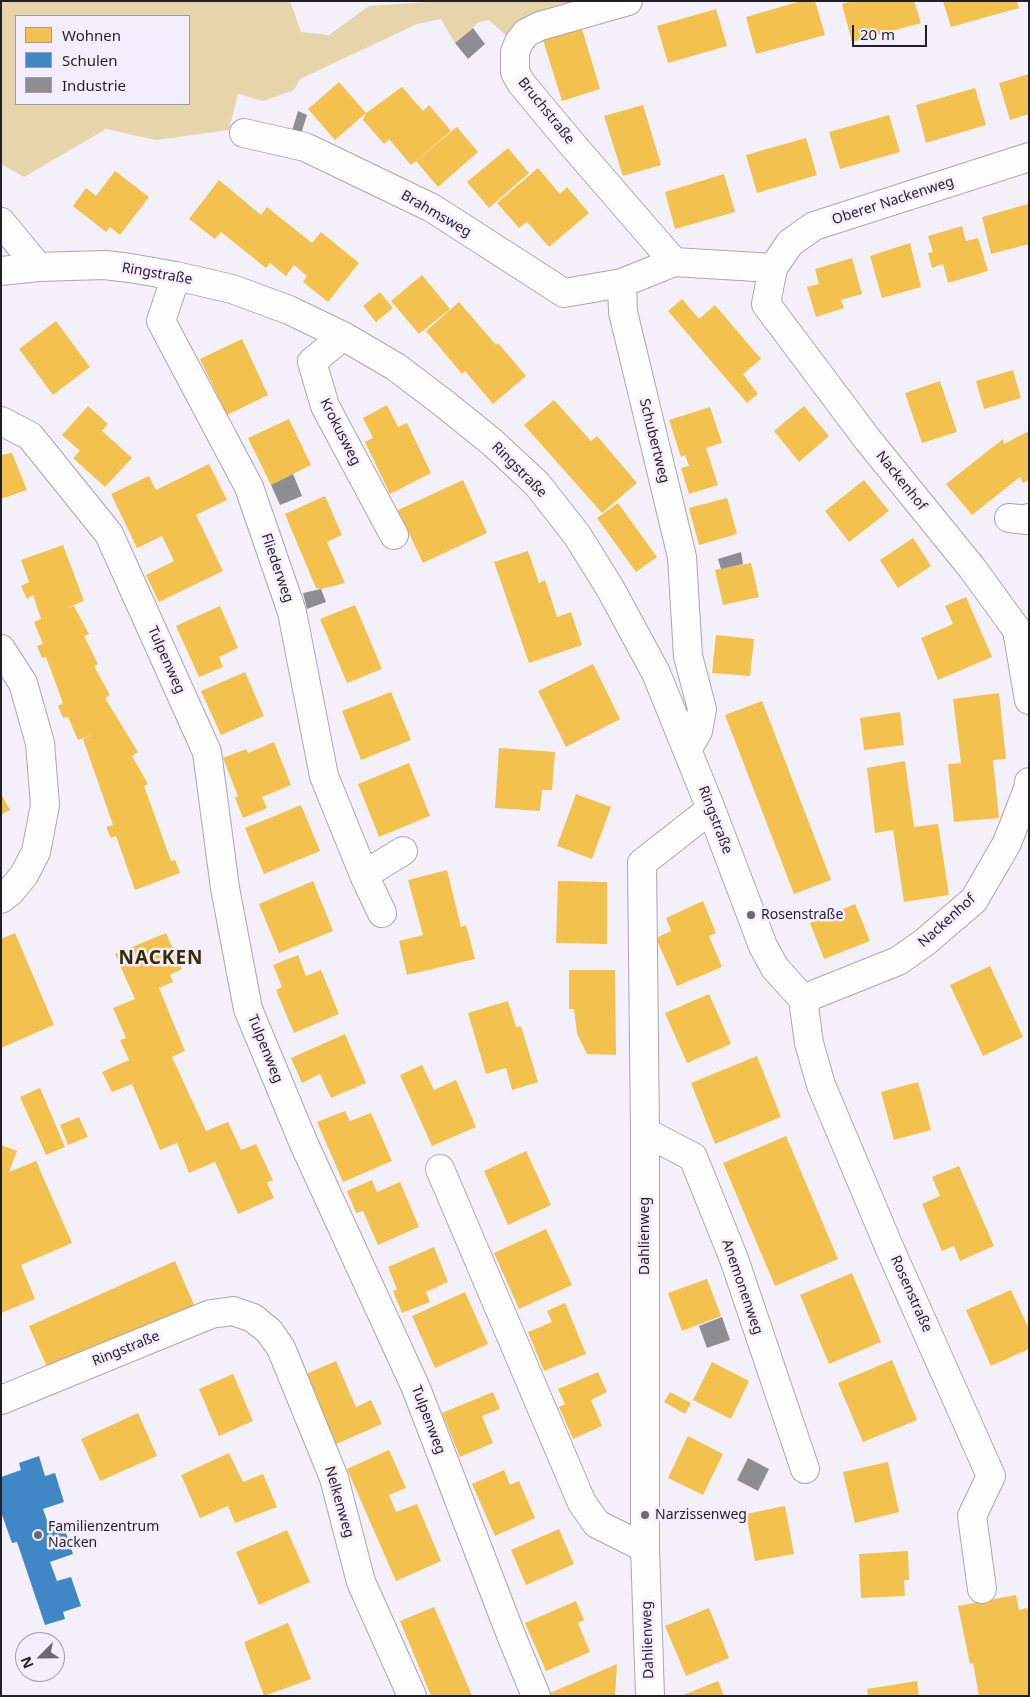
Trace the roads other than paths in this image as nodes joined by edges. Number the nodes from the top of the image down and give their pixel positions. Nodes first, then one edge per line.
1 (628, 1) edge
2 (244, 133) dead end
3 (1029, 157) edge
4 (1, 222) edge
5 (674, 262) junction
6 (38, 268) junction
7 (773, 268) junction
8 (1, 271) edge
9 (176, 276) junction
10 (622, 283) junction
11 (343, 336) junction
12 (1, 421) edge
13 (394, 535) dead end
14 (1, 649) edge
15 (1029, 700) edge
16 (687, 750) junction
17 (1029, 782) edge
18 (711, 808) junction
19 (403, 851) dead end
20 (364, 875) junction
21 (1, 899) edge
22 (382, 913) dead end
23 (803, 999) junction
24 (645, 1132) junction
25 (440, 1169) dead end
26 (253, 1318) joint
27 (1, 1400) edge
28 (805, 1469) dead end
29 (645, 1548) junction
30 (982, 1589) dead end
31 (412, 1696) edge
32 (536, 1696) edge
33 (650, 1696) edge

1 - 5 street, Bruchstraße
2 - 10 street, Brahmsweg
3 - 7 street, Oberer Nackenweg
4 - 6 street
5 - 7 street
5 - 10 street
6 - 8 street, Ringstraße
6 - 9 street, Ringstraße
7 - 15 street, Nackenhof
9 - 11 street, Ringstraße
9 - 20 street, Fliederweg
10 - 16 street, Schubertweg
11 - 13 street, Krokusweg
11 - 16 street, Ringstraße
12 - 32 street, Tulpenweg
14 - 21 street
16 - 18 street, Ringstraße
17 - 23 street, Nackenhof
18 - 23 street, Ringstraße
18 - 24 street, Dahlienweg
19 - 20 street
20 - 22 street, Fliederweg
23 - 30 street, Rosenstraße
24 - 28 street, Anemonenweg
24 - 29 street, Dahlienweg
25 - 29 street
26 - 27 street, Ringstraße
26 - 31 street, Nelkenweg
29 - 33 street, Dahlienweg

